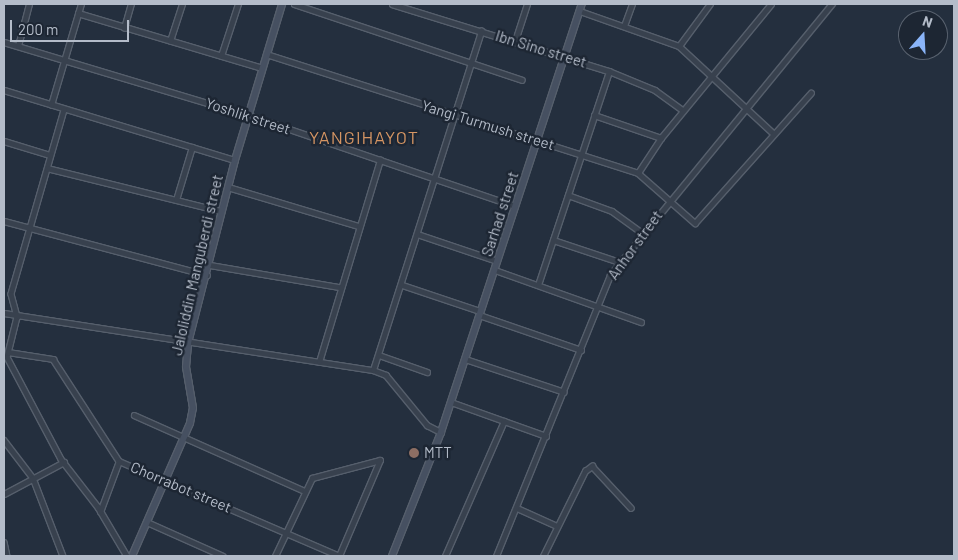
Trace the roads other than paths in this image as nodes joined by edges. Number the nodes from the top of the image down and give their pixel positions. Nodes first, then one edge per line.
1 (29, 4) edge
2 (81, 4) edge
3 (131, 4) edge
4 (182, 4) edge
5 (238, 4) edge
6 (282, 4) edge
7 (294, 4) edge
8 (392, 4) edge
9 (527, 4) edge
10 (632, 4) edge
11 (710, 4) edge
12 (771, 4) edge
13 (832, 4) edge
14 (581, 7) edge
15 (78, 13) junction
16 (624, 26) junction
17 (124, 28) junction
18 (481, 31) junction
19 (170, 41) junction
20 (515, 41) junction
21 (4, 42) edge
22 (18, 46) junction
23 (679, 46) junction
24 (266, 54) junction
25 (221, 56) junction
26 (565, 56) junction
27 (64, 59) junction
28 (471, 64) junction
29 (262, 68) junction
30 (609, 71) junction
31 (712, 75) junction
32 (522, 80) dead end
33 (4, 90) edge
34 (812, 93) dead end
35 (51, 105) junction
36 (747, 106) junction
37 (64, 110) junction
38 (683, 110) junction
39 (248, 115) junction
40 (594, 115) junction
41 (456, 116) junction
42 (774, 134) junction
43 (661, 138) junction
44 (4, 141) edge
45 (537, 141) junction
46 (192, 147) junction
47 (581, 154) junction
48 (50, 155) junction
49 (235, 160) junction
50 (380, 160) junction
51 (47, 168) junction
52 (638, 173) junction
53 (435, 179) junction
54 (228, 187) junction
55 (568, 195) junction
56 (176, 200) junction
57 (668, 200) junction
58 (515, 206) junction
59 (221, 211) junction
60 (4, 222) edge
61 (359, 226) junction
62 (30, 230) junction
63 (642, 233) junction
64 (417, 234) junction
65 (553, 240) junction
66 (497, 261) junction
67 (619, 262) junction
68 (210, 265) junction
69 (495, 270) junction
70 (207, 274) junction
71 (402, 285) junction
72 (538, 285) junction
73 (339, 287) junction
74 (598, 306) junction
75 (4, 313) edge
76 (479, 313) junction
77 (17, 317) junction
78 (641, 322) dead end
79 (188, 343) junction
80 (581, 350) junction
81 (8, 352) junction
82 (379, 355) junction
83 (465, 359) junction
84 (319, 362) junction
85 (373, 370) junction
86 (427, 372) dead end
87 (564, 392) junction
88 (451, 402) junction
89 (134, 415) dead end
90 (504, 421) junction
91 (441, 432) junction
92 (546, 436) junction
93 (184, 437) junction
94 (4, 440) edge
95 (119, 461) junction
96 (64, 462) junction
97 (33, 478) junction
98 (165, 480) junction
99 (305, 491) junction
100 (4, 494) edge
101 (517, 508) junction
102 (631, 508) dead end
103 (100, 512) junction
104 (147, 522) junction
105 (557, 526) junction
106 (286, 533) junction
107 (4, 542) edge
108 (7, 556) edge
109 (63, 556) edge
110 (127, 556) edge
111 (132, 556) edge
112 (223, 556) edge
113 (276, 556) edge
114 (340, 556) edge
115 (392, 556) edge
116 (445, 556) edge
117 (496, 556) edge
118 (543, 556) edge

1 - 22 street
2 - 15 street
3 - 17 street
4 - 19 street
5 - 25 street
6 - 24 street, Jaloliddin Manguberdi street
7 - 28 street
8 - 18 street, Ibn Sino street
9 - 20 street
10 - 16 street
11 - 23 street
12 - 31 street
13 - 36 street, Anhor street
14 - 16 street
14 - 26 street, Sarhad street
15 - 17 street
15 - 27 street
16 - 23 street
17 - 19 street
18 - 20 street, Ibn Sino street
18 - 28 street
19 - 25 street
20 - 26 street, Ibn Sino street
21 - 22 street, Yoshlik street
22 - 27 street, Yoshlik street
23 - 31 street
24 - 29 street, Jaloliddin Manguberdi street
24 - 41 street, Yangi Turmush street
25 - 29 street
26 - 30 street, Ibn Sino street
26 - 45 street, Sarhad street
27 - 35 street
27 - 39 street, Yoshlik street
28 - 32 street
28 - 41 street
29 - 39 street, Jaloliddin Manguberdi street
30 - 38 street, Ibn Sino street
30 - 40 street
31 - 36 street
31 - 38 street
33 - 35 street
34 - 42 street
35 - 37 street
36 - 42 street
36 - 57 street, Anhor street
37 - 46 street
37 - 48 street
38 - 43 street
39 - 49 street, Jaloliddin Manguberdi street
39 - 50 street, Yoshlik street
40 - 43 street
40 - 47 street
41 - 45 street, Yangi Turmush street
41 - 53 street
42 - 57 street, Yangi Turmush street
43 - 52 street
44 - 48 street
45 - 47 street, Yangi Turmush street
45 - 58 street, Sarhad street
46 - 49 street
46 - 56 street
47 - 52 street, Yangi Turmush street
47 - 55 street
48 - 51 street
49 - 54 street, Jaloliddin Manguberdi street
50 - 53 street, Yoshlik street
50 - 61 street
51 - 56 street
51 - 62 street
52 - 57 street, Yangi Turmush street
53 - 58 street, Yoshlik street
53 - 64 street
54 - 59 street, Jaloliddin Manguberdi street
54 - 61 street
55 - 63 street
55 - 65 street
56 - 59 street
57 - 63 street, Anhor street
58 - 66 street, Sarhad street
59 - 68 street, Jaloliddin Manguberdi street
60 - 62 street
61 - 73 street
62 - 70 street
62 - 77 street
63 - 67 street, Anhor street
64 - 66 street
64 - 71 street
65 - 67 street
65 - 72 street
66 - 69 street, Sarhad street
67 - 74 street, Anhor street
68 - 70 street, Jaloliddin Manguberdi street
68 - 73 street
69 - 72 street
69 - 76 street, Sarhad street
70 - 79 street, Jaloliddin Manguberdi street
71 - 76 street
71 - 82 street
72 - 74 street
73 - 84 street
74 - 78 street
74 - 80 street, Anhor street
75 - 77 street
76 - 80 street
76 - 83 street, Sarhad street
77 - 79 street
77 - 81 street
79 - 84 street
79 - 93 street, Jaloliddin Manguberdi street
80 - 87 street, Anhor street
81 - 95 street, Chorrabot street
81 - 96 street
82 - 85 street
82 - 86 street
83 - 87 street
83 - 88 street, Sarhad street
84 - 85 street
85 - 91 street
87 - 92 street, Anhor street
88 - 90 street
88 - 91 street, Sarhad street
89 - 93 street
90 - 92 street
90 - 116 street
91 - 115 street, Sarhad street
92 - 101 street, Anhor street
93 - 98 street, Jaloliddin Manguberdi street
93 - 99 street
94 - 97 street
95 - 98 street, Chorrabot street
95 - 103 street
96 - 97 street
96 - 103 street
97 - 100 street
97 - 109 street
98 - 104 street, Jaloliddin Manguberdi street
98 - 106 street, Chorrabot street
99 - 106 street
99 - 114 street
101 - 105 street
101 - 117 street, Anhor street
102 - 105 street
103 - 110 street
104 - 111 street, Jaloliddin Manguberdi street
104 - 112 street
105 - 118 street
106 - 113 street
106 - 114 street, Chorrabot street
107 - 108 street

